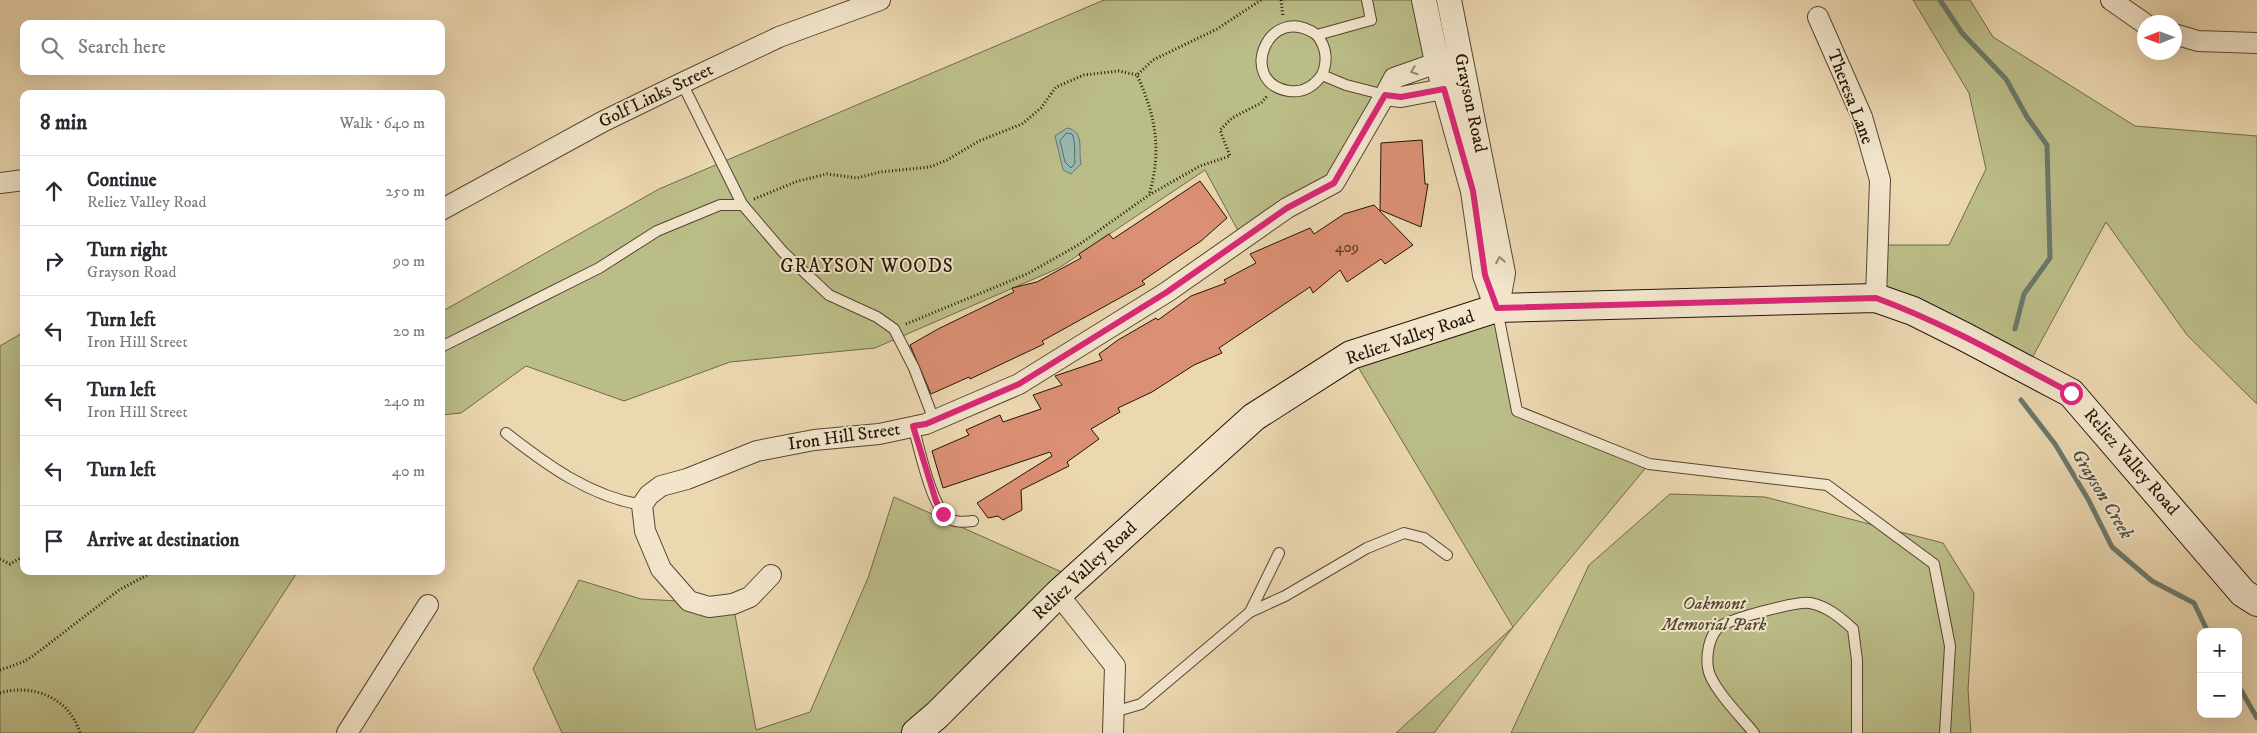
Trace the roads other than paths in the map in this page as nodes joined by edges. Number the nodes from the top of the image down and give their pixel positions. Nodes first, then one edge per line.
1 (880, 0) edge
2 (1367, 0) edge
3 (1424, 0) edge
4 (1449, 0) edge
5 (2111, 0) edge
6 (1818, 17) dead end
7 (2137, 18) edge
8 (1317, 36) junction
9 (2182, 36) edge
10 (2257, 43) edge
11 (1460, 56) junction
12 (1437, 62) junction
13 (1322, 75) junction
14 (682, 83) junction
15 (1467, 84) junction
16 (1444, 89) junction
17 (1385, 95) junction
18 (20, 181) edge
19 (0, 184) edge
20 (743, 204) junction
21 (445, 208) edge
22 (1876, 298) junction
23 (1497, 308) junction
24 (445, 345) edge
25 (934, 420) junction
26 (913, 426) junction
27 (506, 433) dead end
28 (642, 505) junction
29 (973, 521) dead end
30 (1279, 553) dead end
31 (1447, 555) dead end
32 (771, 575) dead end
33 (1058, 594) junction
34 (2257, 602) edge
35 (428, 605) dead end
36 (1250, 612) junction
37 (1114, 712) junction
38 (347, 733) edge
39 (916, 733) edge
40 (1113, 733) edge
41 (1754, 733) edge
42 (1857, 733) edge
43 (1945, 733) edge

1 - 14 street, Golf Links Street
2 - 8 lane
3 - 12 street, Grayson Road
4 - 11 street, Grayson Road
5 - 7 street
6 - 22 street, Theresa Lane
8 - 13 lane
8 - 13 lane
9 - 10 street
11 - 12 street, Iron Hill Street
11 - 15 street, Grayson Road
12 - 16 street, Grayson Road
12 -> 17 street, Iron Hill Street
13 - 17 lane
14 - 20 lane
14 - 21 street, Golf Links Street
15 - 16 street
23 -> 15 street, Grayson Road
16 - 17 street
16 - 23 street, Grayson Road
17 - 25 street, Iron Hill Street
18 - 19 street
20 - 24 lane
20 - 25 lane
22 - 23 main road, Reliez Valley Road
22 - 34 main road, Reliez Valley Road
23 - 33 main road, Reliez Valley Road
23 - 43 lane
25 - 26 street, Iron Hill Street
26 - 28 street, Iron Hill Street
26 - 29 lane
27 - 28 lane
28 - 32 street
30 - 36 lane
31 - 36 lane
33 - 37 street
33 - 39 main road, Reliez Valley Road
35 - 38 street
36 - 37 lane
37 - 40 street
41 - 42 lane

